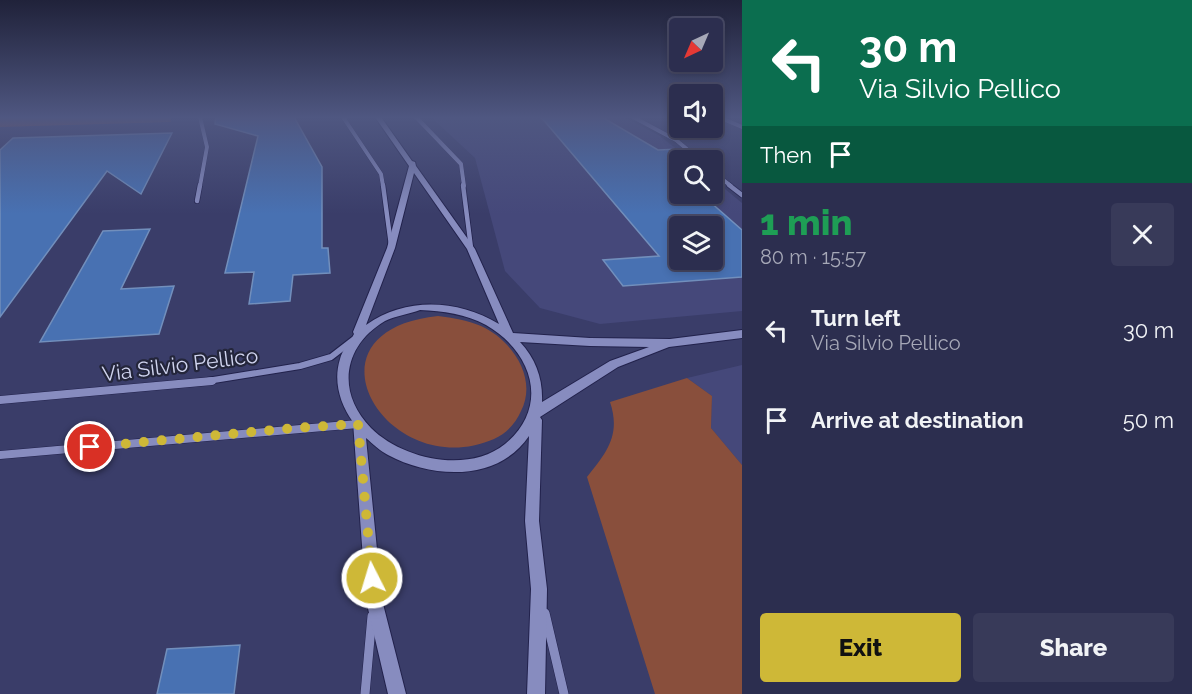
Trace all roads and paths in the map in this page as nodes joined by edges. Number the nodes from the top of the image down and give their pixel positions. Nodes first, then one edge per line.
1 (207, 149) edge
2 (365, 149) edge
3 (402, 149) edge
4 (447, 149) edge
5 (413, 164) junction
6 (723, 180) edge
7 (742, 195) edge
8 (197, 201) dead end
9 (391, 248) junction
10 (471, 249) junction
11 (742, 334) edge
12 (510, 337) junction
13 (356, 338) junction
14 (670, 343) junction
15 (0, 400) edge
16 (536, 413) junction
17 (358, 424) junction
18 (0, 455) edge
19 (539, 589) junction
20 (374, 600) junction
21 (364, 694) edge
22 (397, 694) edge
23 (536, 694) edge
24 (564, 694) edge

1 - 8 street
2 - 9 street
3 - 5 street
4 - 10 street
5 - 9 street
5 - 10 street
6 - 7 street
9 - 13 street
10 - 12 street
11 - 14 street
12 - 13 street
12 - 14 street
12 - 16 street
13 - 15 street, Via Silvio Pellico
13 - 17 street
14 - 16 street
16 - 17 street
16 - 19 street
17 - 18 street
17 - 20 street
19 - 23 street
19 - 24 street
20 - 21 street
20 - 22 street

